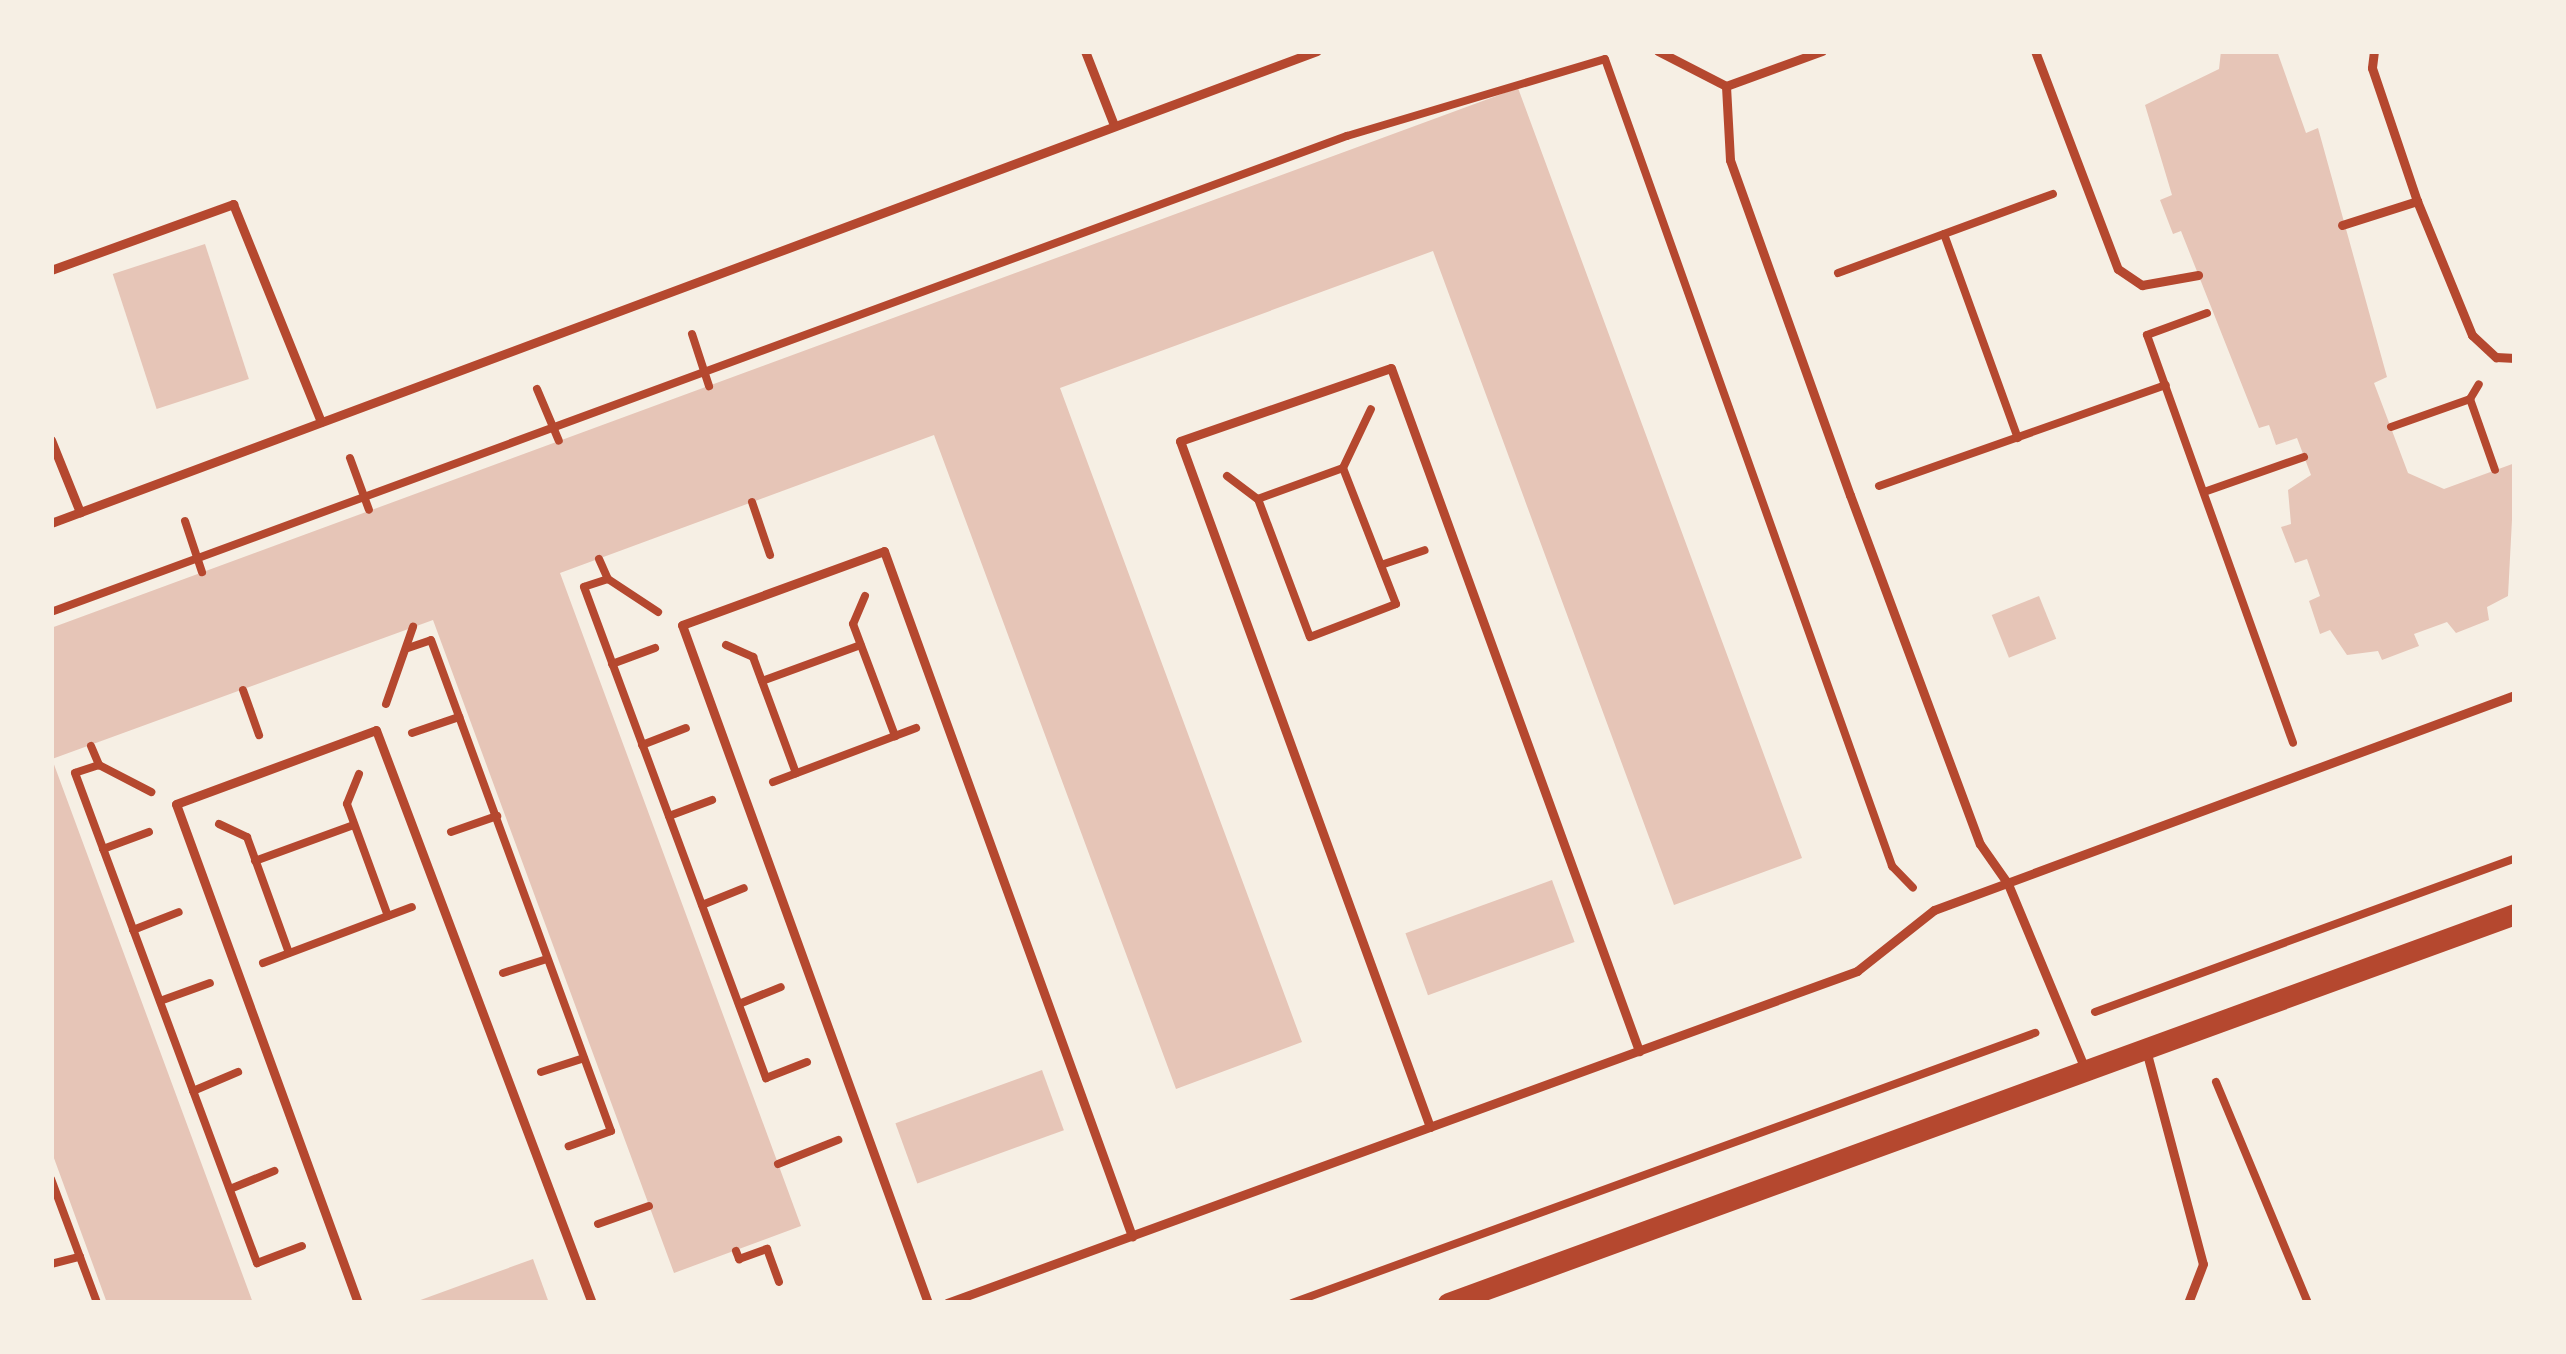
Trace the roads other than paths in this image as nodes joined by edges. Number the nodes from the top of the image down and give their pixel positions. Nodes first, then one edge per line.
1 (1085, 51) edge
2 (1317, 51) edge
3 (1658, 51) edge
4 (1822, 51) edge
5 (2035, 51) edge
6 (2374, 51) edge
7 (1726, 86) junction
8 (1114, 125) junction
9 (2417, 201) junction
10 (2342, 225) dead end
11 (51, 270) edge
12 (2198, 275) dead end
13 (2515, 358) edge
14 (321, 422) junction
15 (51, 440) edge
16 (80, 512) junction
17 (51, 523) edge
18 (2515, 695) edge
19 (2008, 884) junction
20 (2515, 914) edge
21 (2146, 1050) junction
22 (1640, 1051) junction
23 (2086, 1072) junction
24 (1430, 1127) junction
25 (1132, 1236) junction
26 (358, 1303) edge
27 (592, 1303) edge
28 (928, 1303) edge
29 (947, 1303) edge
30 (1448, 1303) edge
31 (2188, 1303) edge

1 - 8 lane
2 - 8 lane
3 - 7 lane
4 - 7 lane
5 - 12 lane
6 - 9 lane
7 - 19 lane
8 - 14 lane
9 - 10 lane
9 - 13 lane
11 - 14 lane
14 - 16 lane
15 - 16 lane
16 - 17 lane
18 - 19 lane
19 - 22 lane
19 - 23 lane
20 - 21 street
21 - 23 street
21 - 31 lane
22 - 24 lane
22 - 24 lane
23 - 30 street
24 - 25 lane
25 - 28 lane
25 - 29 lane
26 - 27 lane

